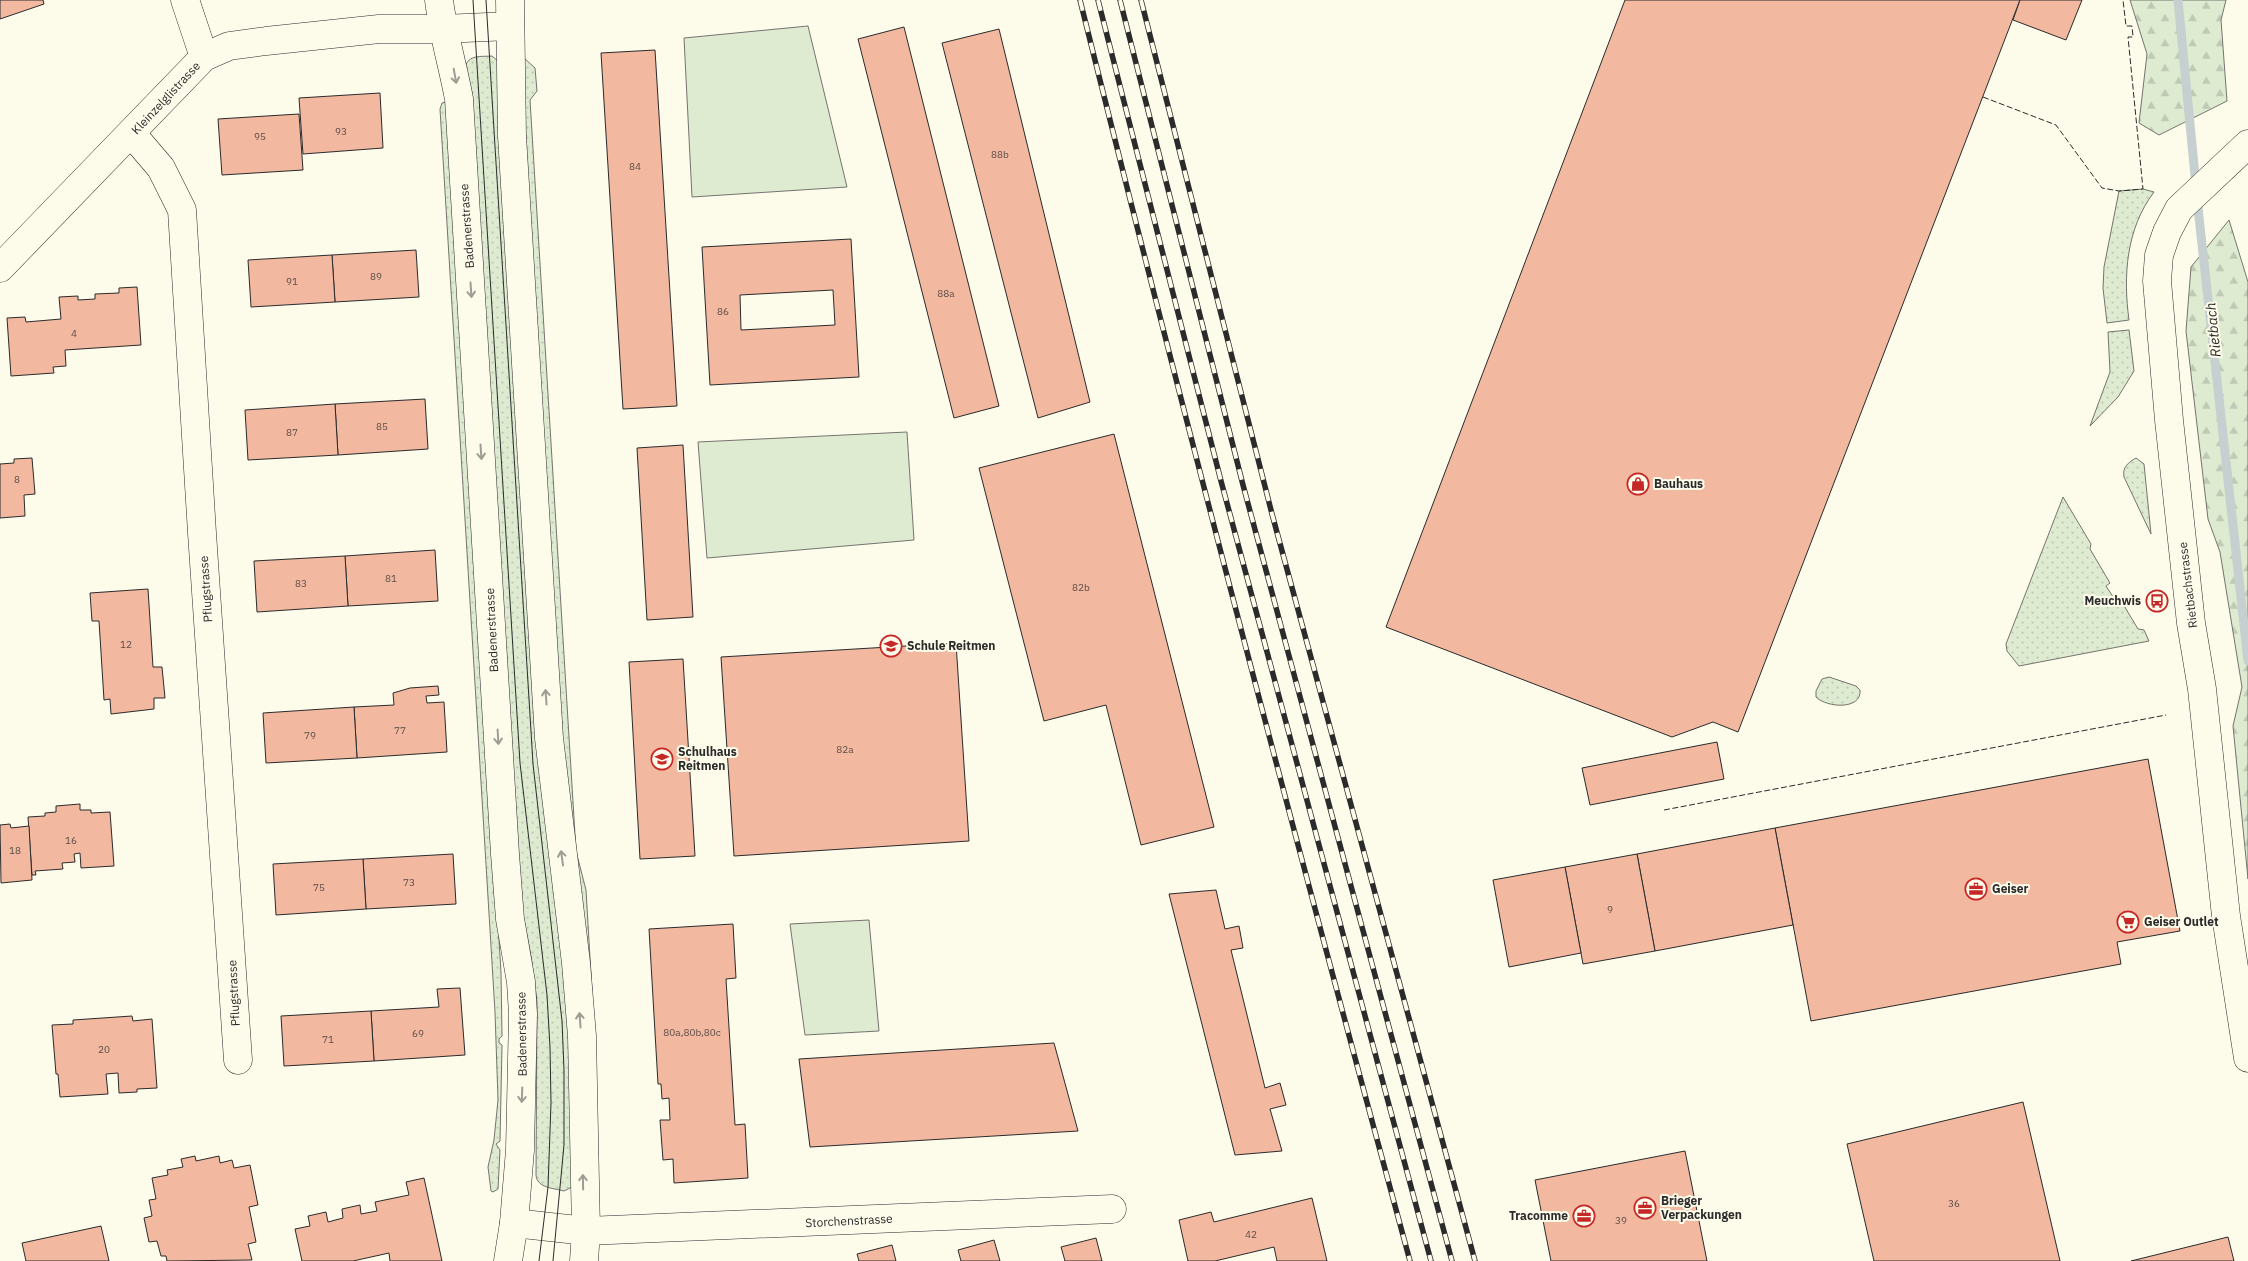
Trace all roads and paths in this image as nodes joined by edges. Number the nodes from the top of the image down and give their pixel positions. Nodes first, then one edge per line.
1 (185, 0) edge
2 (439, 0) edge
3 (510, 13) edge
4 (442, 28) junction
5 (204, 57) junction
6 (132, 134) junction
7 (2240, 151) edge
8 (0, 268) edge
9 (2248, 1058) edge
10 (238, 1060) dead end
11 (1112, 1209) dead end
12 (514, 1223) junction
13 (586, 1231) junction
14 (508, 1261) edge
15 (584, 1261) edge

1 - 5 street
2 - 4 street, Badenerstrasse
3 - 4 street, Kleinzelglistrasse
13 -> 3 street
4 - 5 street, Kleinzelglistrasse
4 -> 12 street, Badenerstrasse
5 - 6 street, Kleinzelglistrasse
6 - 8 street, Kleinzelglistrasse
6 - 10 street, Pflugstrasse
7 - 9 street, Rietbachstrasse
11 - 13 street, Storchenstrasse
12 - 13 street, Storchenstrasse
12 - 14 street, Badenerstrasse
13 - 15 street

